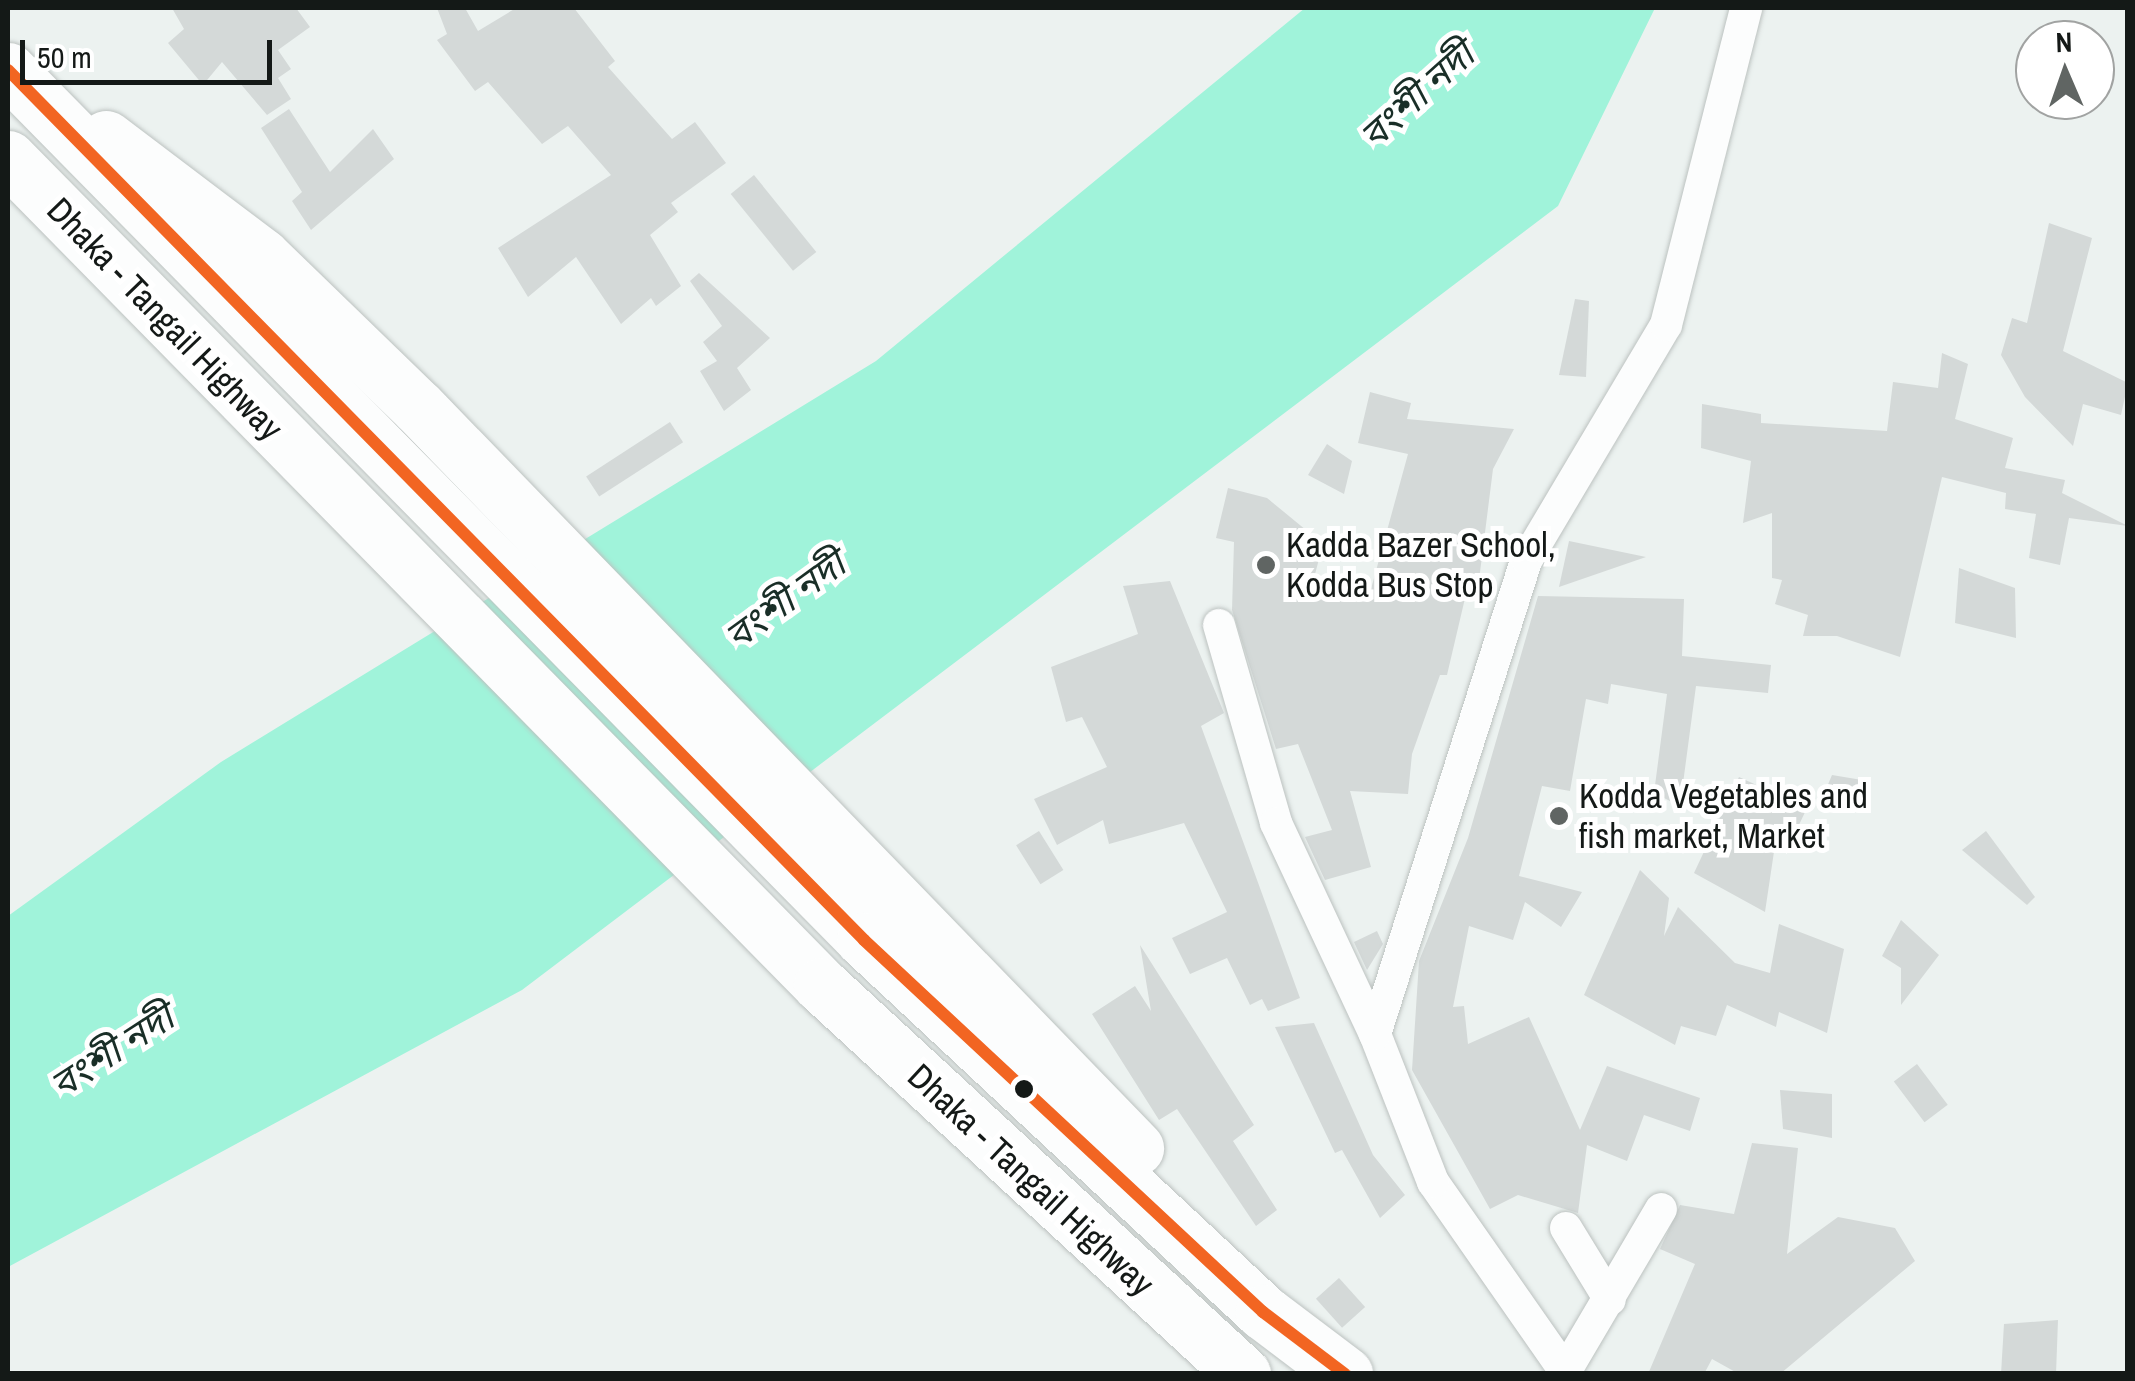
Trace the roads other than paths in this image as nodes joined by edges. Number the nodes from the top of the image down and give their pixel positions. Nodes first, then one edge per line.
1 (1746, 8) edge
2 (12, 74) edge
3 (8, 158) edge
4 (1220, 625) dead end
5 (1374, 1034) junction
6 (1661, 1209) dead end
7 (1566, 1228) dead end
8 (1246, 1295) junction
9 (1610, 1300) junction
10 (1566, 1372) edge
11 (1243, 1374) edge
12 (1345, 1374) edge

1 - 5 street
2 - 8 highway, Dhaka - Tangail Highway
2 - 8 highway
3 - 11 highway, Dhaka - Tangail Highway
4 - 5 street
5 - 10 street
6 - 9 street
7 - 9 street
8 - 12 highway, Dhaka - Tangail Highway
9 - 10 street

